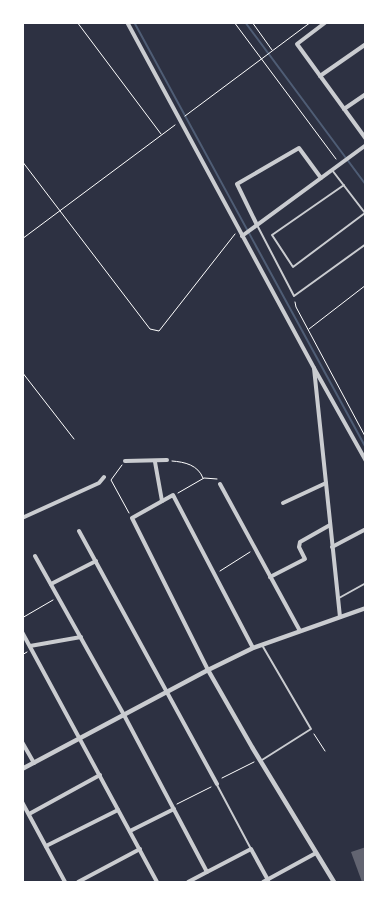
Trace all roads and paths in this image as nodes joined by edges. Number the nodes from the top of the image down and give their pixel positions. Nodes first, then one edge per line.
1 (77, 22) edge
2 (126, 22) edge
3 (234, 22) edge
4 (252, 22) edge
5 (311, 22) edge
6 (326, 22) edge
7 (366, 44) edge
8 (273, 51) junction
9 (261, 59) junction
10 (320, 76) junction
11 (366, 94) edge
12 (344, 109) junction
13 (180, 121) junction
14 (162, 134) junction
15 (366, 139) edge
16 (366, 145) edge
17 (22, 161) edge
18 (340, 164) junction
19 (332, 170) junction
20 (321, 178) junction
21 (344, 185) junction
22 (60, 211) junction
23 (257, 225) junction
24 (238, 230) junction
25 (242, 236) junction
26 (22, 239) edge
27 (366, 244) edge
28 (366, 285) edge
29 (294, 296) junction
30 (308, 330) junction
31 (314, 368) junction
32 (22, 372) edge
33 (366, 438) edge
34 (74, 439) dead end
35 (167, 460) joint
36 (124, 461) joint
37 (155, 462) junction
38 (366, 462) edge
39 (104, 477) dead end
40 (204, 478) junction
41 (326, 483) junction
42 (220, 484) joint
43 (173, 495) junction
44 (162, 501) junction
45 (283, 503) dead end
46 (22, 518) edge
47 (132, 518) junction
48 (330, 525) junction
49 (366, 529) edge
50 (80, 531) dead end
51 (332, 547) junction
52 (255, 549) junction
53 (35, 556) dead end
54 (96, 561) junction
55 (214, 574) junction
56 (270, 576) junction
57 (366, 583) edge
58 (51, 584) junction
59 (58, 598) junction
60 (338, 599) junction
61 (366, 608) edge
62 (340, 617) junction
63 (22, 618) edge
64 (300, 631) junction
65 (22, 632) edge
66 (81, 637) junction
67 (262, 645) junction
68 (30, 646) junction
69 (253, 648) junction
70 (208, 670) junction
71 (168, 692) junction
72 (124, 715) junction
73 (311, 729) junction
74 (81, 738) junction
75 (22, 742) edge
76 (325, 751) dead end
77 (259, 760) junction
78 (34, 763) junction
79 (22, 770) edge
80 (100, 775) junction
81 (216, 783) junction
82 (22, 802) edge
83 (173, 808) junction
84 (118, 810) junction
85 (29, 814) junction
86 (130, 832) junction
87 (46, 846) junction
88 (140, 849) junction
89 (251, 849) junction
90 (316, 853) junction
91 (207, 872) junction
92 (266, 881) edge
93 (64, 882) edge
94 (78, 882) edge
95 (158, 882) edge
96 (188, 882) edge
97 (334, 882) edge

1 - 14 path
2 - 13 street
3 - 9 path
4 - 8 path
5 - 8 path
6 - 10 street
7 - 10 street
8 - 9 path
9 - 13 path
9 - 18 path
10 - 12 street
11 - 12 street
12 - 15 street
13 - 14 path
13 - 24 street
14 - 22 path
16 - 18 street
17 - 22 path
18 - 19 street
19 - 20 street
19 - 21 lane
20 - 23 street
20 - 23 street
21 - 21 lane
22 - 24 path
22 - 26 path
23 - 25 street
23 - 29 lane
24 - 25 street
25 - 31 street
27 - 29 lane
28 - 30 path
29 - 30 path
30 - 33 path
31 - 38 street
31 - 41 street
32 - 34 path
35 - 37 street
35 - 40 path
36 - 37 street
36 - 47 path
37 - 44 street
39 - 46 street
40 - 42 path
40 - 43 path
41 - 45 street
41 - 48 street
42 - 52 street
43 - 44 street
43 - 55 street
44 - 47 street
47 - 70 street
48 - 51 street
48 - 56 street
49 - 51 street
50 - 54 street
51 - 60 street
52 - 55 path
52 - 56 street
53 - 58 street
54 - 58 street
54 - 71 street
55 - 69 street
56 - 64 street
57 - 60 lane
58 - 59 street
59 - 63 path
59 - 66 street
60 - 62 street
61 - 62 street
62 - 64 street
64 - 67 street
65 - 68 street
66 - 68 street
66 - 72 street
67 - 69 street
67 - 73 lane
68 - 74 street
69 - 70 street
70 - 71 street
70 - 77 street
71 - 72 street
71 - 81 street
72 - 74 street
72 - 83 street
73 - 76 path
73 - 77 lane
74 - 78 street
74 - 80 street
75 - 78 street
77 - 81 path
77 - 90 street
78 - 79 street
80 - 84 street
80 - 85 street
81 - 83 path
81 - 89 lane
82 - 85 street
83 - 86 street
83 - 91 street
84 - 86 street
84 - 87 street
85 - 87 street
86 - 88 street
87 - 93 street
88 - 94 street
88 - 95 street
89 - 91 street
89 - 92 street
90 - 92 street
90 - 97 street
91 - 96 street

